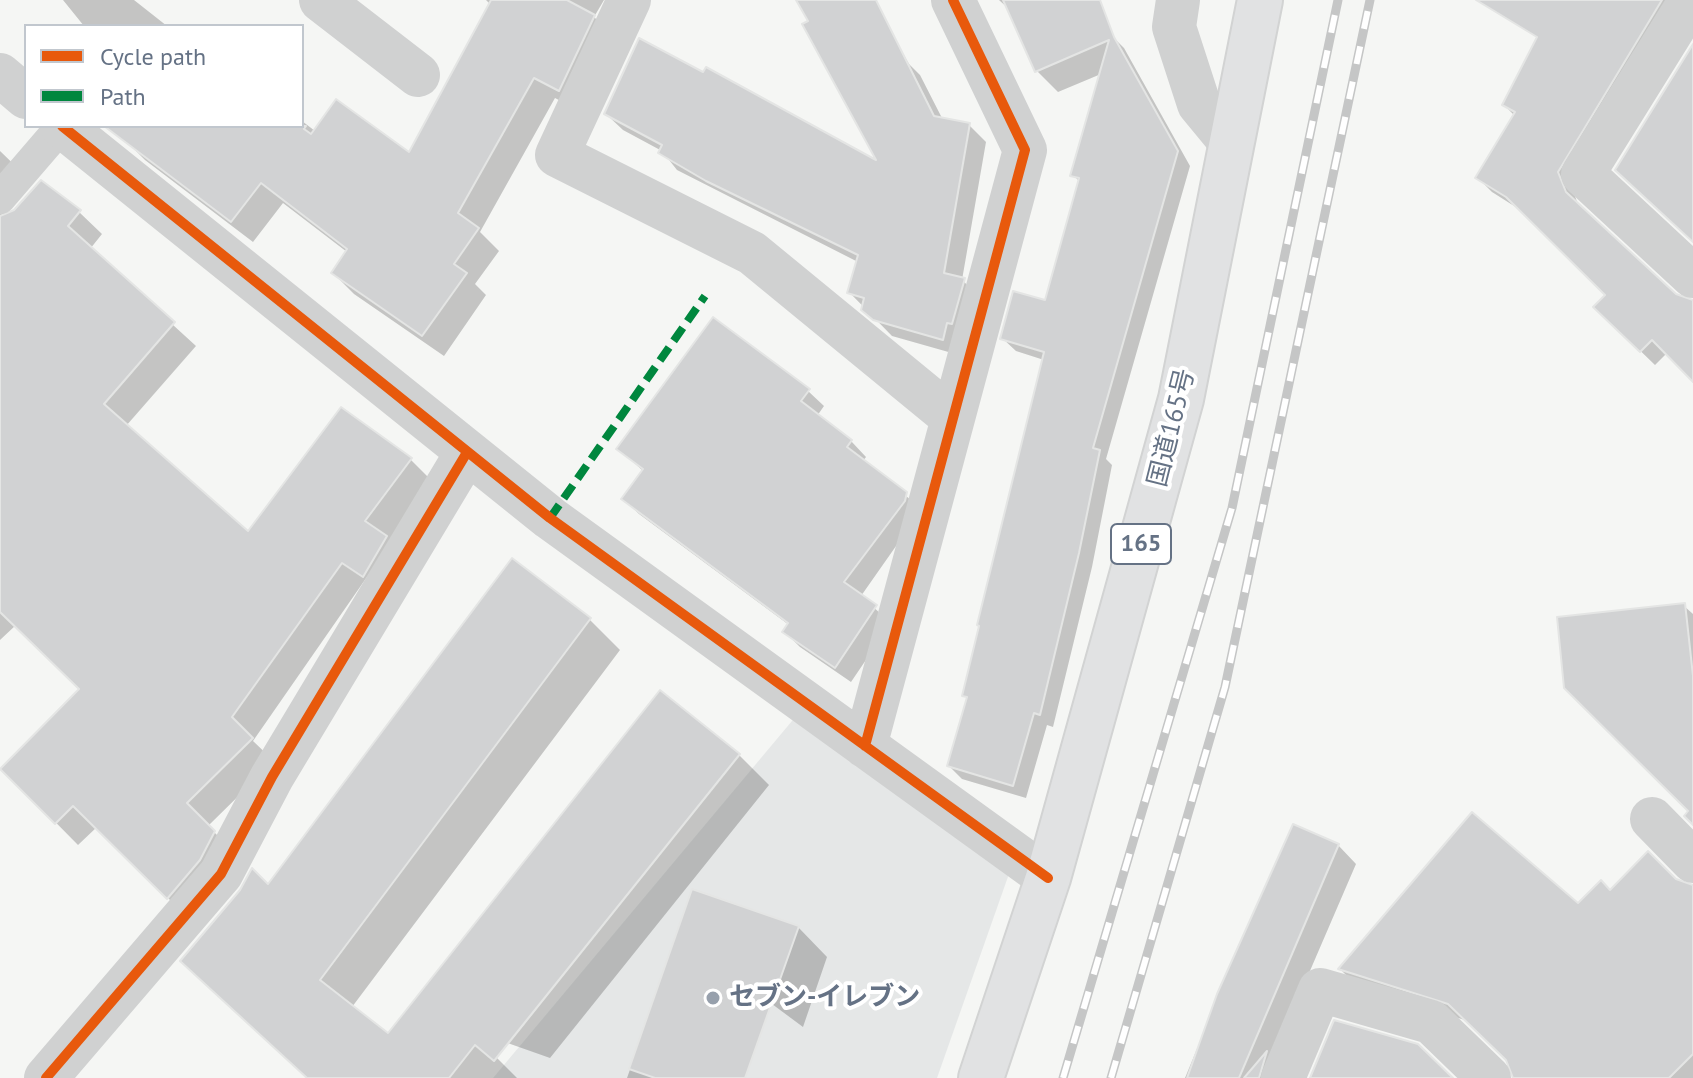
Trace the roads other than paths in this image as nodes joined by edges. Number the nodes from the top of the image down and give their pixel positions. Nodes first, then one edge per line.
1 (321, 0) edge
2 (629, 0) edge
3 (953, 0) edge
4 (1178, 0) edge
5 (1260, 0) edge
6 (1691, 0) edge
7 (0, 75) edge
8 (418, 75) dead end
9 (24, 95) edge
10 (60, 128) edge
11 (64, 128) edge
12 (1232, 144) junction
13 (0, 198) edge
14 (1693, 276) edge
15 (953, 418) junction
16 (466, 454) junction
17 (865, 746) junction
18 (1652, 819) dead end
19 (1693, 861) edge
20 (1048, 878) junction
21 (46, 1078) edge
22 (981, 1078) edge
23 (1283, 1078) edge
24 (1489, 1078) edge

1 - 8 street
2 - 15 street
3 - 15 street
4 - 12 street
5 - 12 highway, 国道165号 / 165
6 - 14 street
7 - 9 street
10 - 13 lane
11 - 16 street
12 - 20 highway, 国道165号 / 165
15 - 17 street
16 - 17 street
16 - 21 street
17 - 20 street
18 - 19 street
20 - 22 highway, 国道165号 / 165
23 - 24 street

